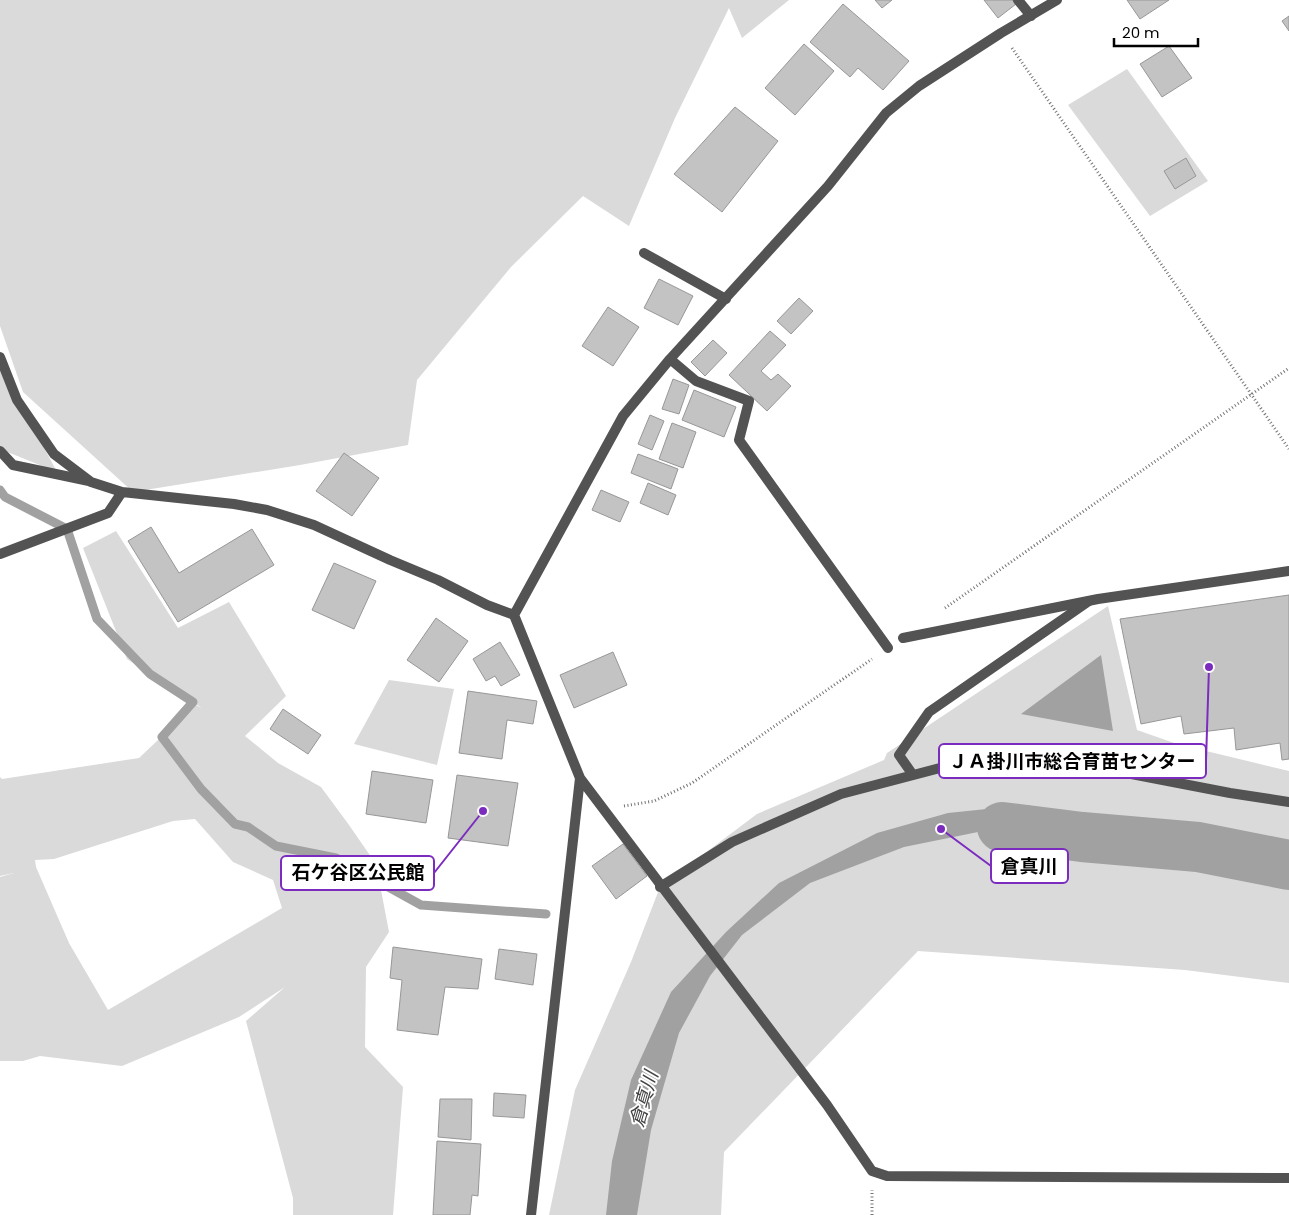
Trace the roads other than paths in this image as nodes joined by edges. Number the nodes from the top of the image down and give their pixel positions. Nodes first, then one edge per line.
1 (1018, 0) edge
2 (1057, 0) edge
3 (1031, 16) junction
4 (644, 252) dead end
5 (726, 299) junction
6 (0, 357) edge
7 (670, 359) junction
8 (0, 451) edge
9 (91, 482) junction
10 (122, 492) junction
11 (0, 554) edge
12 (1289, 572) edge
13 (1090, 601) junction
14 (514, 615) junction
15 (903, 638) dead end
16 (888, 648) road end
17 (913, 775) junction
18 (580, 778) junction
19 (1289, 802) edge
20 (664, 890) junction
21 (1289, 1178) edge
22 (531, 1215) edge

1 - 3 street
2 - 3 street
3 - 5 street
4 - 5 street
5 - 7 street
6 - 9 street
7 - 14 street
7 - 16 street
8 - 9 street
9 - 10 street
10 - 11 street
10 - 14 street
12 - 13 street
13 - 15 street
13 - 17 street
14 - 18 street
17 - 19 street
17 - 20 street
18 - 20 street
18 - 22 street
20 - 21 street

